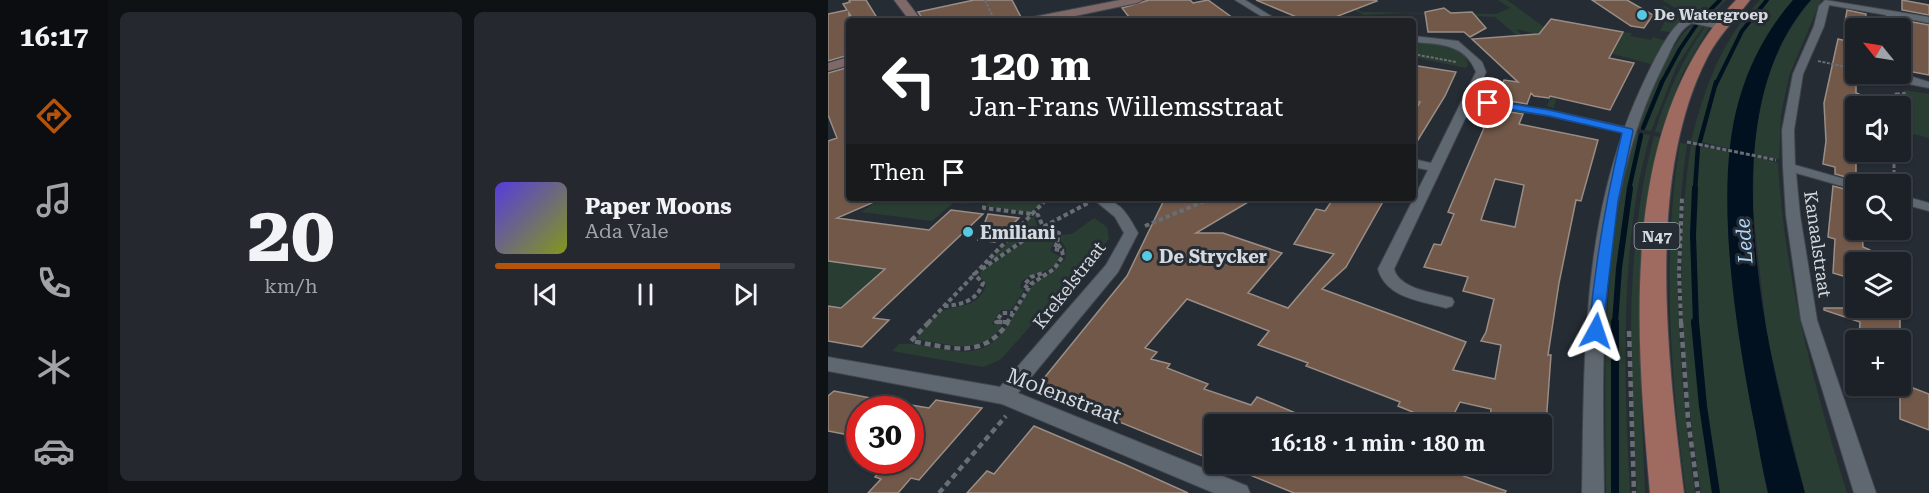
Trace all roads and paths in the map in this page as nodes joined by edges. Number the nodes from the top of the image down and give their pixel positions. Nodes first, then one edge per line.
1 (900, 0) edge
2 (985, 0) edge
3 (1137, 0) edge
4 (1239, 0) edge
5 (1743, 0) edge
6 (1829, 1) edge
7 (1890, 13) junction
8 (914, 18) edge
9 (994, 18) edge
10 (1048, 18) edge
11 (1266, 18) edge
12 (1890, 18) edge
13 (1929, 20) edge
14 (1720, 26) junction
15 (1416, 39) edge
16 (1416, 54) edge
17 (1804, 58) junction
18 (846, 62) edge
19 (1478, 64) junction
20 (828, 67) edge
21 (1845, 67) edge
22 (1911, 80) edge
23 (1905, 84) edge
24 (1929, 85) edge
25 (1896, 96) edge
26 (1468, 100) junction
27 (1628, 131) junction
28 (1691, 132) dead end
29 (1689, 143) junction
30 (1687, 154) dead end
31 (1762, 158) dead end
32 (1416, 164) edge
33 (1434, 167) junction
34 (1789, 167) junction
35 (1845, 183) edge
36 (1682, 193) dead end
37 (985, 201) edge
38 (1042, 201) edge
39 (1092, 201) edge
40 (1103, 201) edge
41 (1205, 201) edge
42 (1911, 202) edge
43 (1929, 207) edge
44 (1032, 214) junction
45 (1043, 228) junction
46 (1131, 233) junction
47 (974, 274) junction
48 (1446, 302) dead end
49 (943, 306) junction
50 (1013, 313) junction
51 (1007, 322) junction
52 (828, 364) edge
53 (1011, 399) junction
54 (939, 493) edge
55 (1239, 493) edge
56 (1593, 493) edge
57 (1667, 493) edge
58 (1698, 493) edge
59 (1865, 493) edge

1 - 8 street
2 - 9 path
3 - 10 street
4 - 11 street
5 - 14 main road, N47
6 - 7 street
6 - 17 street, Kanaalstraat
7 - 12 street
7 - 13 street
14 - 27 street
14 - 57 main road, N47
15 - 19 street
16 - 19 path
17 - 21 path
17 - 34 street, Kanaalstraat
18 - 20 street
19 - 26 street
22 - 24 street
23 - 25 path
26 - 27 street
26 - 33 street
27 - 56 street
28 - 29 path
29 - 30 path
29 - 31 path
32 - 33 street
33 - 48 street
34 - 35 street
34 - 59 street, Kanaalstraat
36 - 58 path
37 - 44 path
38 - 44 path
39 - 45 path
40 - 46 street
41 - 46 path
42 - 43 street
44 - 45 path
44 - 47 path
45 - 47 path
45 - 50 path
46 - 53 street, Krekelstraat
47 - 49 path
47 - 49 path
49 - 51 path
50 - 51 path
50 - 51 path
52 - 53 street, Molenstraat
53 - 54 path
53 - 55 street, Molenstraat

